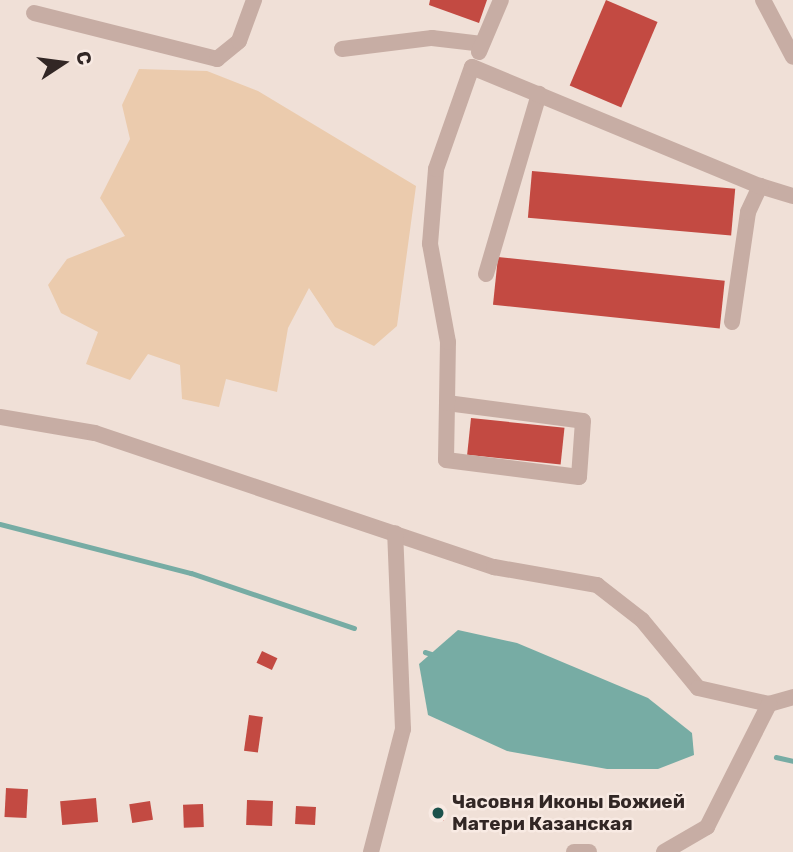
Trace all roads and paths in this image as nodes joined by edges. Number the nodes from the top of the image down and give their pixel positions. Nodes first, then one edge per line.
1 (254, 0) edge
2 (501, 0) edge
3 (763, 0) edge
4 (34, 13) dead end
5 (482, 44) junction
6 (342, 49) dead end
7 (793, 57) edge
8 (472, 67) junction
9 (539, 94) junction
10 (760, 186) junction
11 (793, 196) edge
12 (486, 274) dead end
13 (732, 322) dead end
14 (447, 403) junction
15 (0, 417) edge
16 (395, 533) junction
17 (793, 697) edge
18 (769, 704) junction
19 (371, 852) edge
20 (574, 852) edge
21 (589, 852) edge
22 (664, 852) edge

1 - 4 street
2 - 5 street
3 - 7 street
5 - 6 street
5 - 8 street
8 - 9 street
8 - 14 street
9 - 10 street
9 - 12 street
10 - 11 street
10 - 13 street
14 - 14 street
15 - 16 street
16 - 18 street
16 - 19 street
17 - 18 street
18 - 22 street
20 - 21 street

